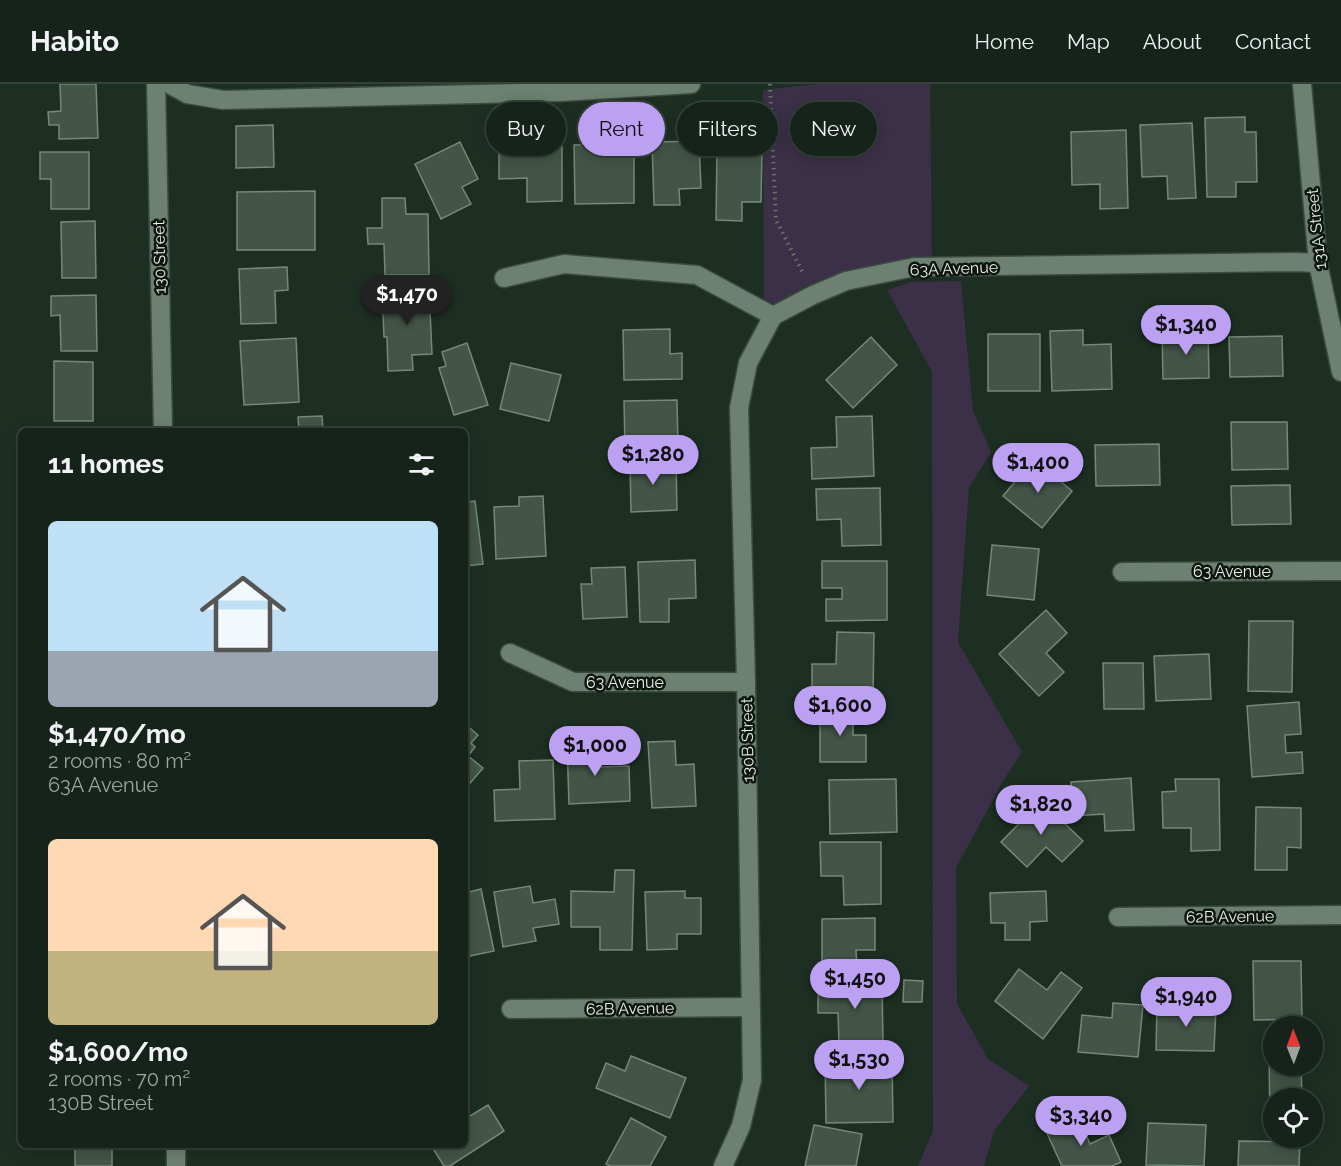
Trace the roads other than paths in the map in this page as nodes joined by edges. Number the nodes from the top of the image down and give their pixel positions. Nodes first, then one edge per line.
1 (156, 84) edge
2 (169, 84) edge
3 (691, 84) edge
4 (1302, 84) edge
5 (1318, 263) junction
6 (504, 278) dead end
7 (773, 316) junction
8 (1341, 372) edge
9 (162, 428) edge
10 (1341, 571) edge
11 (1122, 572) dead end
12 (510, 653) dead end
13 (746, 682) junction
14 (1341, 915) edge
15 (1118, 917) dead end
16 (750, 1007) junction
17 (511, 1009) dead end
18 (176, 1148) edge
19 (176, 1166) edge
20 (723, 1166) edge

1 - 9 street, 130 Street
2 - 3 street
4 - 5 street, 131A Street
5 - 7 street, 63A Avenue
5 - 8 street, 131A Street
6 - 7 street
7 - 13 street, 130B Street
10 - 11 street, 63 Avenue
12 - 13 street, 63 Avenue
13 - 16 street, 130B Street
14 - 15 street, 62B Avenue
16 - 17 street, 62B Avenue
16 - 20 street, 130B Street
18 - 19 street

